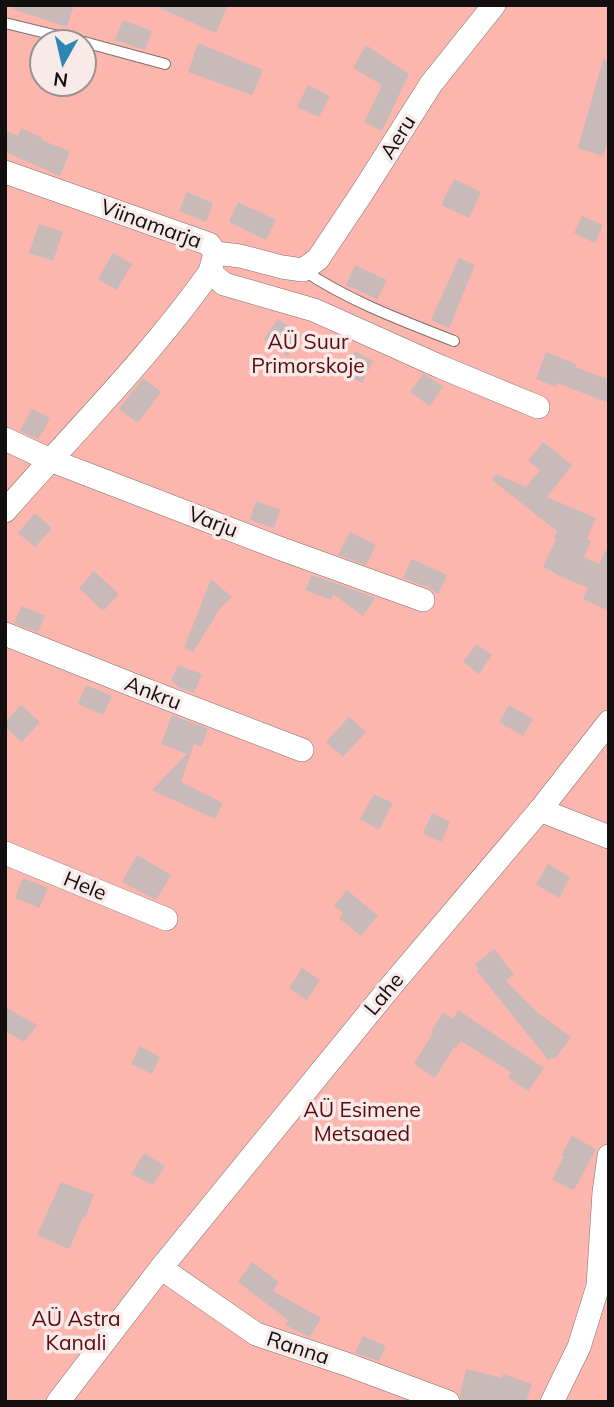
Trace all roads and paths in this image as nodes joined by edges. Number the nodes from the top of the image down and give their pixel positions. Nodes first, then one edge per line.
1 (494, 5) edge
2 (5, 23) edge
3 (28, 29) edge
4 (98, 46) edge
5 (165, 64) dead end
6 (5, 172) edge
7 (213, 263) junction
8 (303, 270) junction
9 (454, 341) dead end
10 (538, 407) dead end
11 (5, 439) edge
12 (50, 460) junction
13 (5, 511) edge
14 (423, 600) dead end
15 (5, 634) edge
16 (609, 722) edge
17 (302, 750) dead end
18 (540, 810) junction
19 (609, 837) edge
20 (5, 853) edge
21 (166, 919) dead end
22 (609, 1156) edge
23 (161, 1268) junction
24 (58, 1402) edge
25 (448, 1402) edge
26 (552, 1402) edge

1 - 8 street, Aeru
2 - 3 lane
4 - 5 lane
6 - 7 street, Viinamarja
7 - 8 street
7 - 10 street, Viinamarja
7 - 12 street
8 - 9 lane
11 - 12 street, Varju
12 - 13 street
12 - 14 street, Varju
15 - 17 street, Ankru
16 - 18 street, Lahe
18 - 19 street
18 - 23 street, Lahe
20 - 21 street, Hele
22 - 26 street
23 - 24 street, Lahe
23 - 25 street, Ranna

